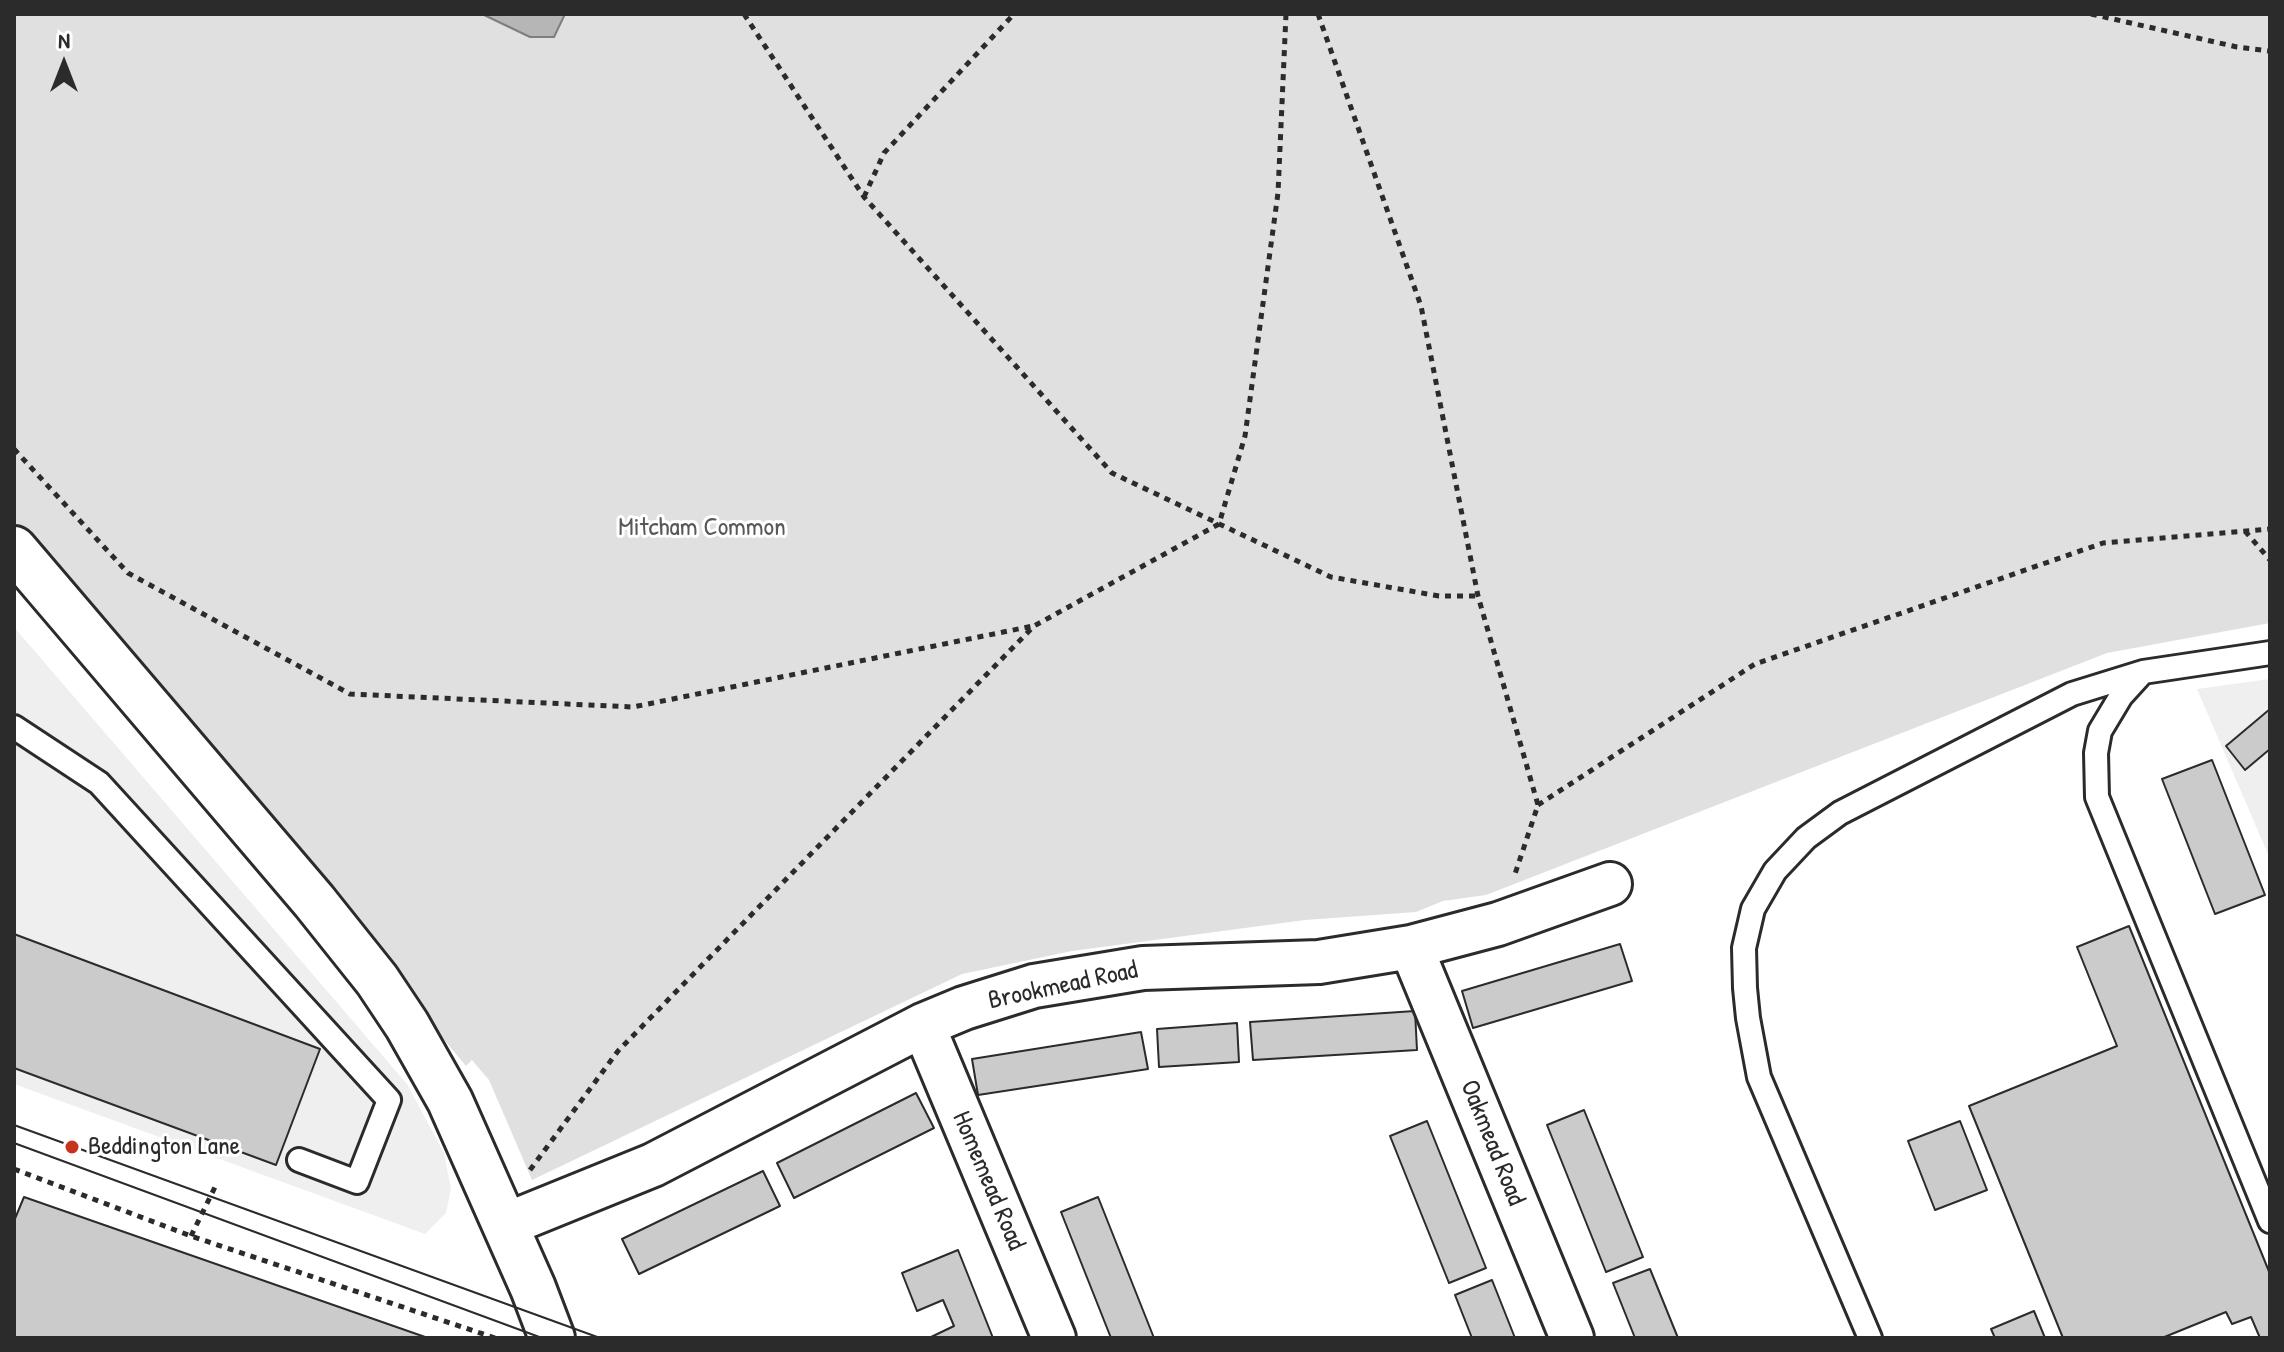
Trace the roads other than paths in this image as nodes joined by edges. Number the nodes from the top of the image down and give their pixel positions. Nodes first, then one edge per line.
1 (14, 549) edge
2 (2270, 653) edge
3 (2143, 672) junction
4 (14, 727) edge
5 (1610, 884) dead end
6 (1411, 947) junction
7 (923, 1025) junction
8 (299, 1160) dead end
9 (2270, 1221) edge
10 (505, 1225) junction
11 (552, 1338) edge
12 (1054, 1338) edge
13 (1572, 1338) edge
14 (1870, 1338) edge

1 - 10 main road
2 - 3 lane
3 - 9 lane
3 - 14 lane
4 - 8 lane
5 - 6 street, Brookmead Road
6 - 7 street, Brookmead Road
6 - 13 street, Oakmead Road
7 - 10 street, Brookmead Road
7 - 12 street, Homemead Road
10 - 11 main road

